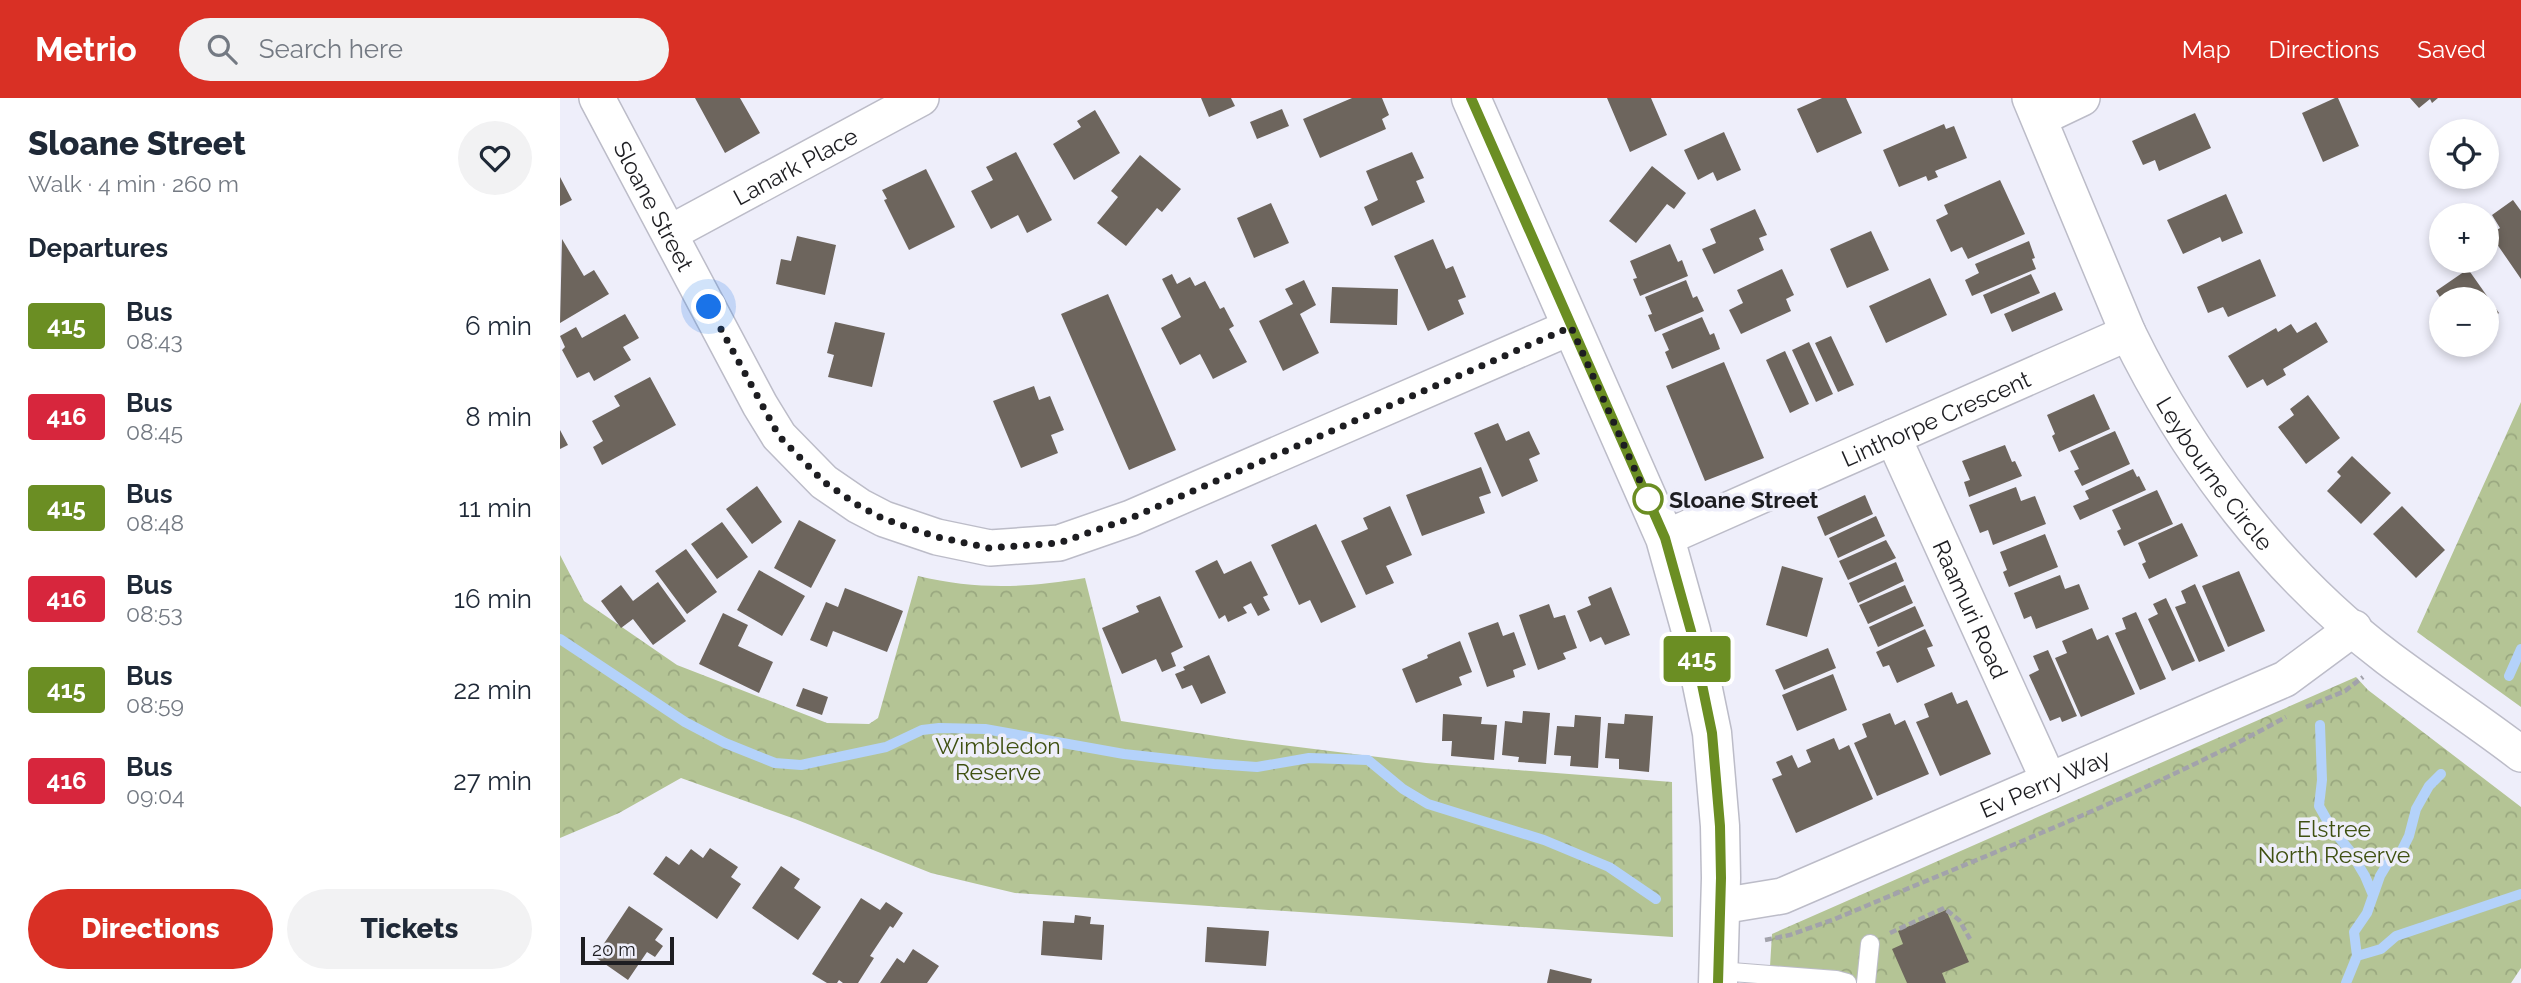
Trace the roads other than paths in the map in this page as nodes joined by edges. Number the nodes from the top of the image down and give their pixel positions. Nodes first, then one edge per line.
1 (597, 98) edge
2 (921, 98) edge
3 (1471, 98) edge
4 (2082, 98) edge
5 (2035, 108) edge
6 (670, 233) junction
7 (1571, 327) junction
8 (2129, 333) junction
9 (1893, 437) junction
10 (1665, 538) junction
11 (2354, 628) junction
12 (2521, 754) edge
13 (2049, 781) junction
14 (1721, 906) junction
15 (1869, 946) road end
16 (1719, 977) edge
17 (1847, 983) edge
18 (1866, 983) edge

1 - 6 street, Sloane Street
2 - 6 street, Lanark Place
3 - 7 street
4 - 5 street
5 - 8 street, Leybourne Circle
6 - 7 street, Sloane Street
7 - 10 street
8 - 9 street, Linthorpe Crescent
8 - 11 street, Leybourne Circle
9 - 10 street, Linthorpe Crescent
9 - 13 street, Raamuri Road
10 - 14 street
11 - 12 street, Leybourne Circle
11 - 13 street, Ev Perry Way
13 - 14 street, Ev Perry Way
14 - 16 street
15 - 18 lane
16 - 17 lane

